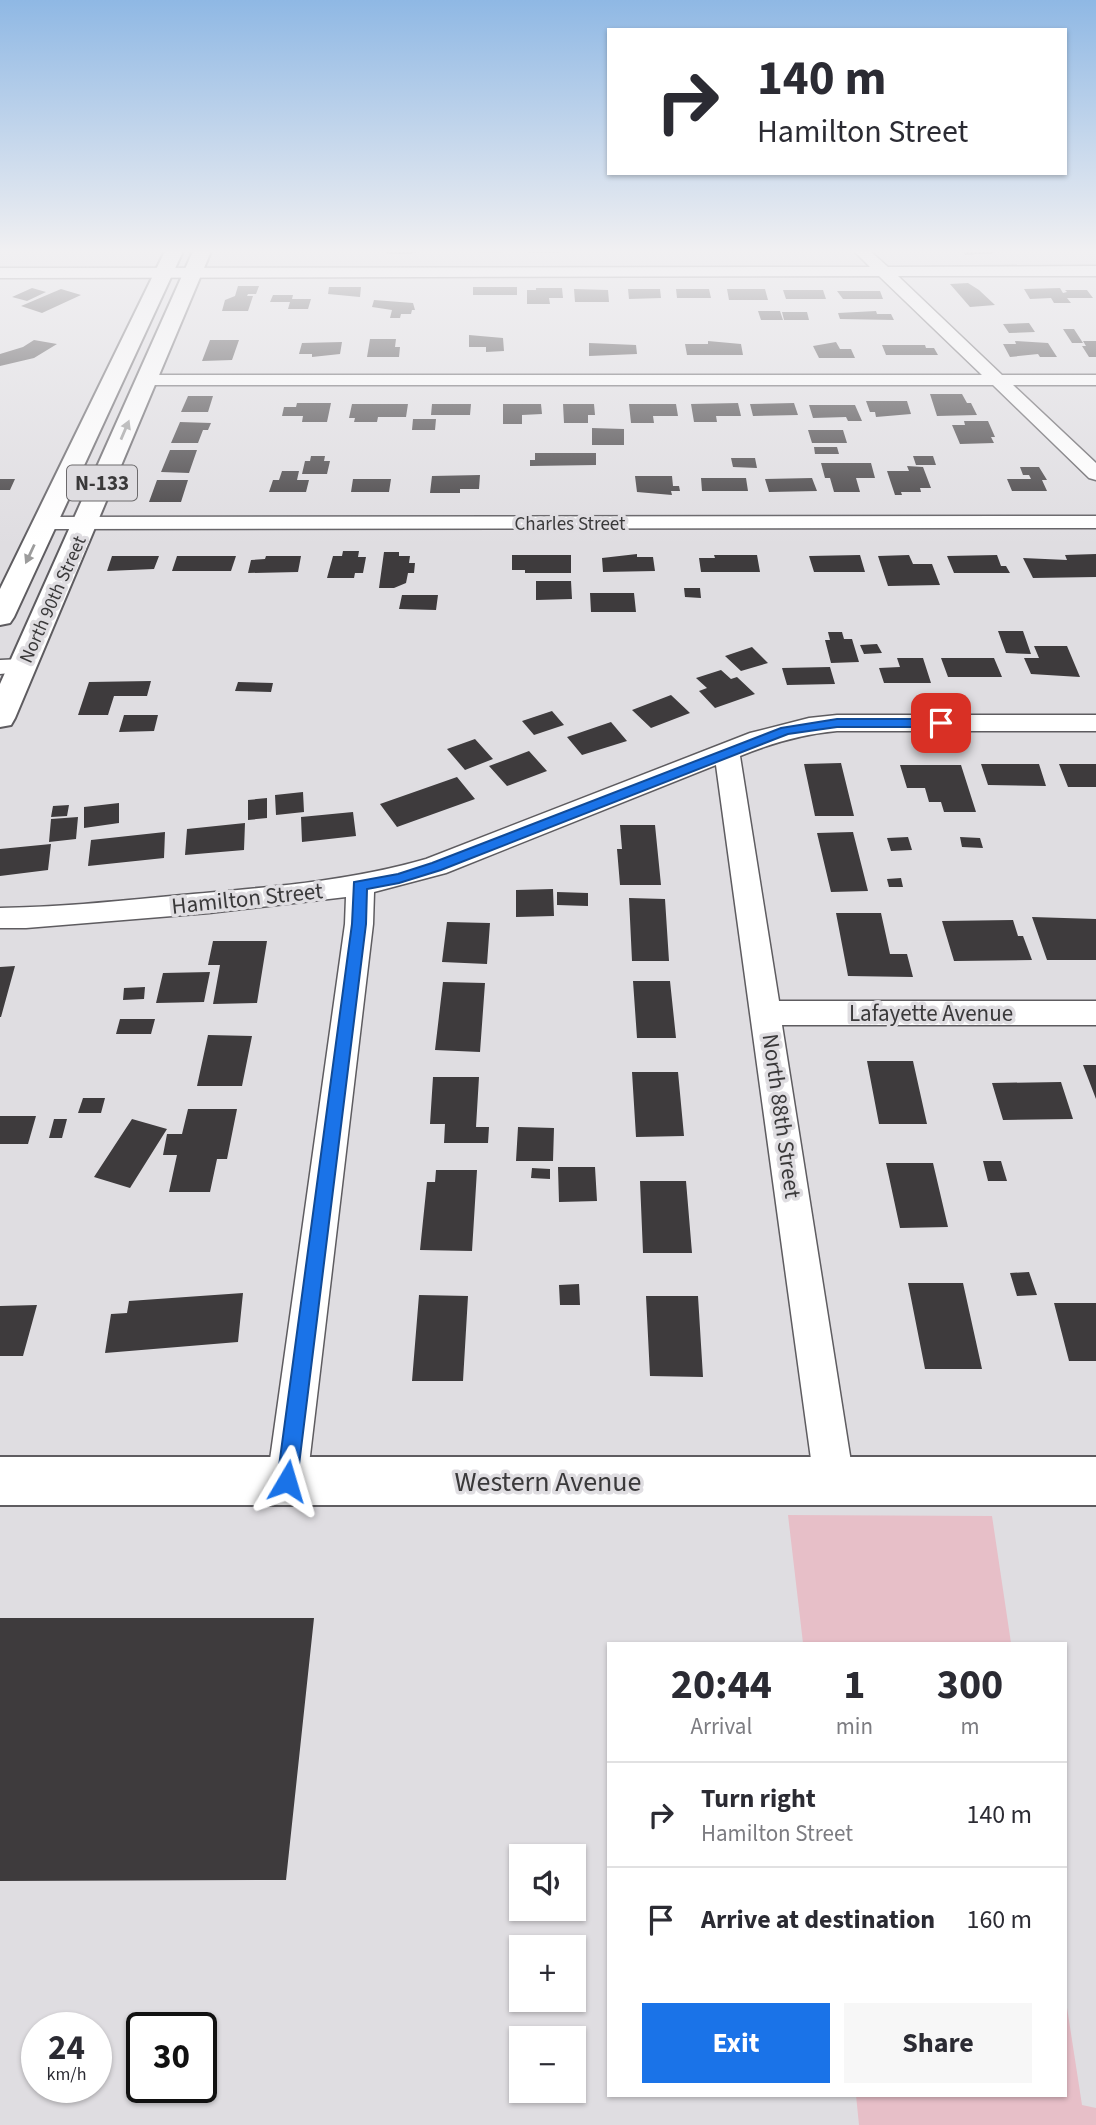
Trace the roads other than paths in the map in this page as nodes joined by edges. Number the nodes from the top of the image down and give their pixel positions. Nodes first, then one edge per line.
1 (127, 348) edge
2 (160, 348) edge
3 (965, 348) edge
4 (146, 380) junction
5 (998, 380) junction
6 (1096, 380) edge
7 (1096, 474) edge
8 (43, 523) junction
9 (1096, 523) edge
10 (85, 524) junction
11 (0, 617) edge
12 (11, 666) edge
13 (0, 718) edge
14 (1096, 723) edge
15 (727, 751) junction
16 (359, 885) junction
17 (0, 918) edge
18 (767, 1013) junction
19 (1096, 1013) edge
20 (0, 1481) edge
21 (287, 1481) junction
22 (834, 1481) junction
23 (1096, 1481) edge

1 - 8 main road, North 90th Street / N-133
2 - 4 main road, North 90th Street / N-133
3 - 5 street
4 - 5 street
10 -> 4 main road, North 90th Street / N-133
5 - 6 street
5 - 7 street
8 - 10 street, Charles Street
8 -> 11 main road, North 90th Street / N-133
9 - 10 street, Charles Street
10 - 12 main road, North 90th Street / N-133
12 - 13 main road, North 90th Street / N-133
14 - 15 street, Hamilton Street
15 - 16 street, Hamilton Street
15 - 18 street, North 88th Street
16 - 17 street, Hamilton Street
16 - 21 street
18 - 19 street, Lafayette Avenue
18 - 22 street, North 88th Street
20 - 21 main road, Western Avenue
21 - 22 main road, Western Avenue
22 - 23 main road, Western Avenue

